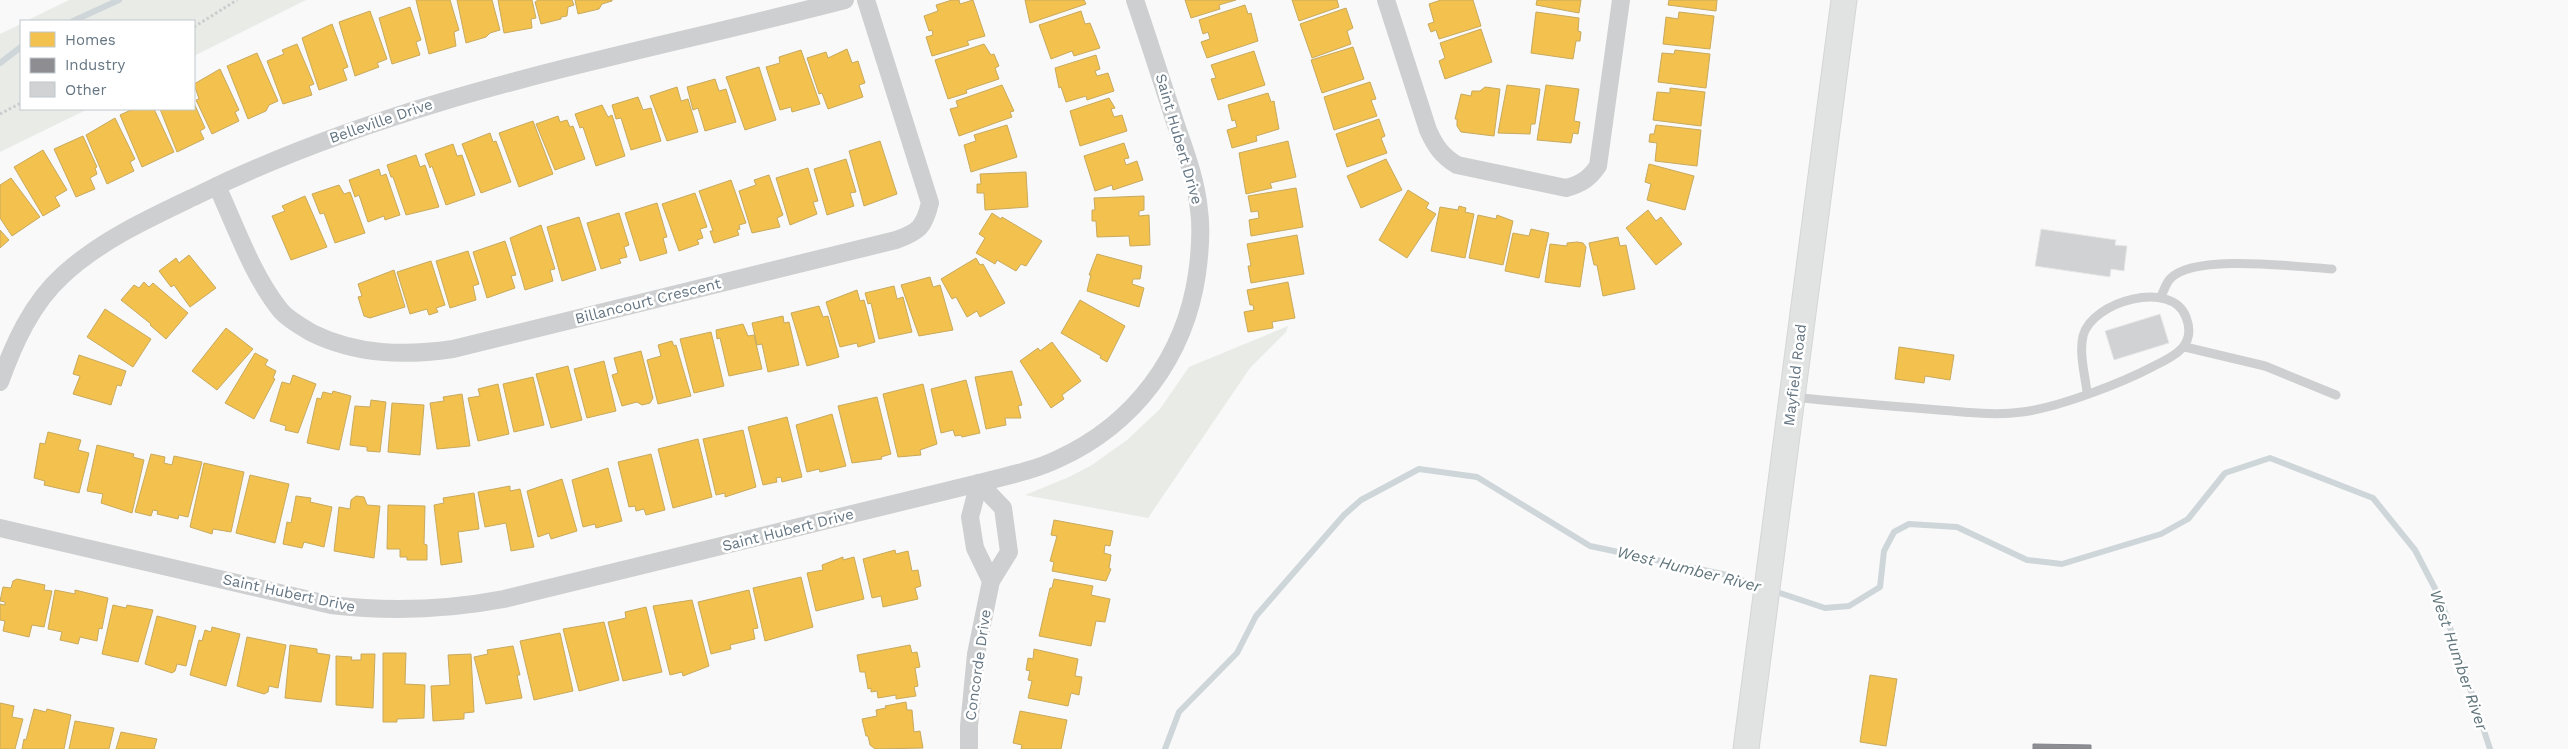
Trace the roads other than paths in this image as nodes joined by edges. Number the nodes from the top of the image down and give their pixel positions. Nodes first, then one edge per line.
1 (845, 0) edge
2 (866, 0) edge
3 (1135, 0) edge
4 (1386, 0) edge
5 (1621, 0) edge
6 (1844, 0) edge
7 (217, 186) junction
8 (2332, 269) dead end
9 (2162, 296) junction
10 (2185, 347) junction
11 (0, 382) edge
12 (2087, 392) junction
13 (2336, 395) dead end
14 (1792, 397) junction
15 (979, 483) junction
16 (0, 528) edge
17 (991, 581) junction
18 (969, 749) edge
19 (1746, 749) edge

1 - 7 street, Belleville Drive
2 - 7 street, Billancourt Crescent
3 - 15 street, Saint Hubert Drive
4 - 5 street
6 - 14 main road, Mayfield Road
7 - 11 street, Belleville Drive
8 - 9 lane
9 - 10 lane
9 - 12 lane
10 - 12 lane
10 - 13 lane
12 - 14 lane
14 - 19 main road, Mayfield Road
15 - 16 street, Saint Hubert Drive
15 - 17 street
15 - 17 street, Concorde Drive
17 - 18 street, Concorde Drive

